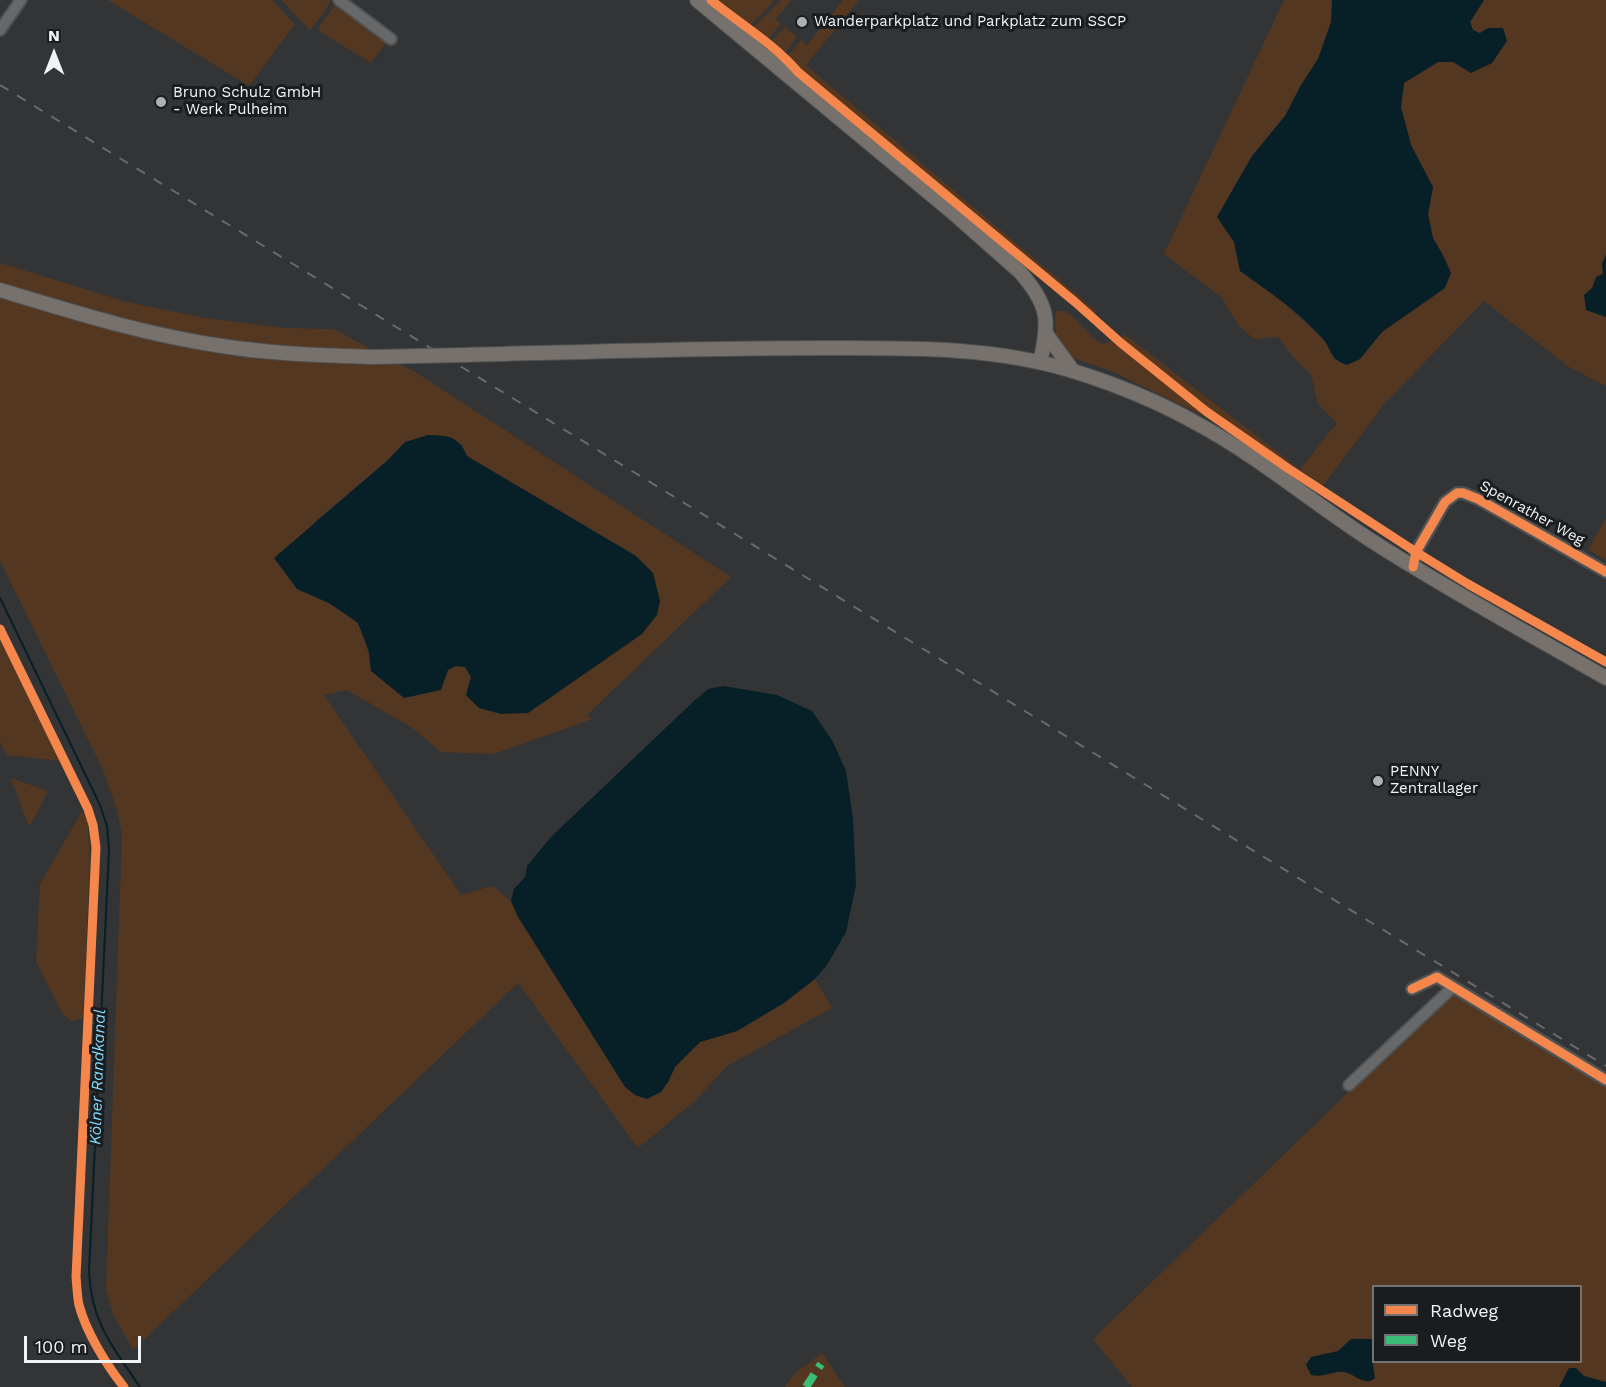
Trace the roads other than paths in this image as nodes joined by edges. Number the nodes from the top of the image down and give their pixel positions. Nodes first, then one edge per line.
1 (21, 0) edge
2 (339, 0) edge
3 (697, 0) edge
4 (0, 30) edge
5 (391, 39) dead end
6 (0, 290) edge
7 (1047, 335) junction
8 (1040, 362) junction
9 (1073, 371) junction
10 (1413, 567) junction
11 (1606, 572) edge
12 (1606, 678) edge
13 (1453, 987) junction
14 (1412, 989) dead end
15 (1606, 1080) edge
16 (1349, 1085) dead end

1 - 4 street
2 - 5 street
3 - 7 main road
6 - 8 main road, bridge
7 - 8 main road
7 - 9 main road
8 - 9 main road
9 - 10 main road
10 - 11 street, Spenrather Weg
10 - 12 main road
13 - 14 street
13 - 15 street
13 - 16 street

